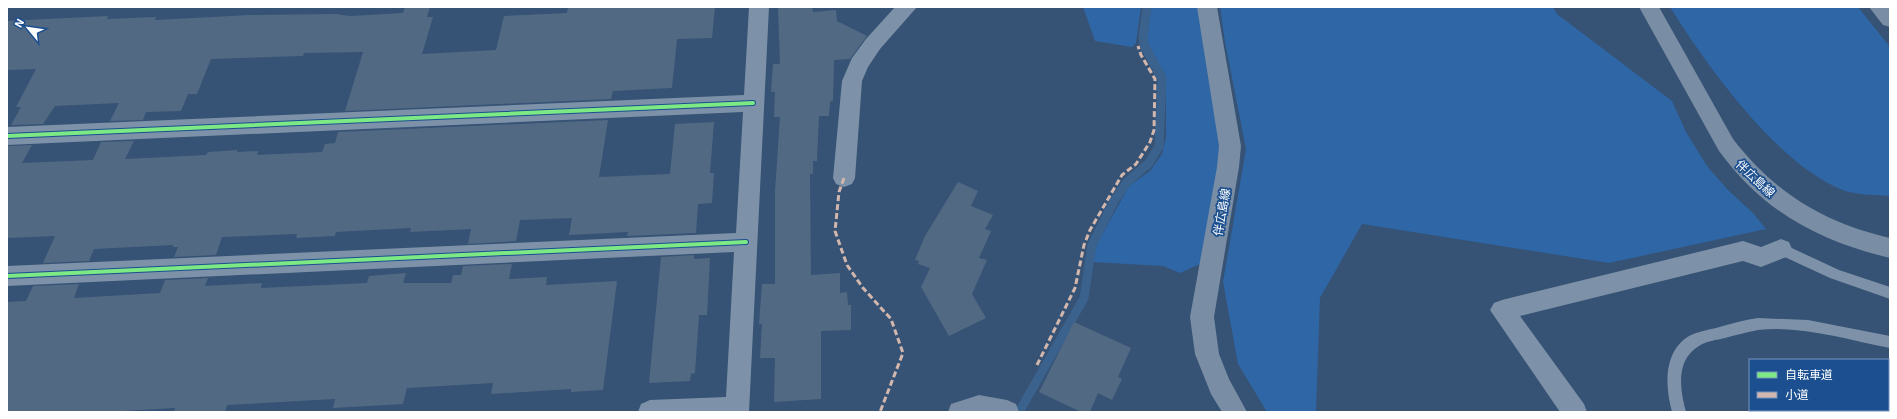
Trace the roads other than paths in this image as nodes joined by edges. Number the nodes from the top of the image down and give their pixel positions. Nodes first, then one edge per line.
1 (759, 7) edge
2 (907, 7) edge
3 (1207, 7) edge
4 (1650, 7) edge
5 (1879, 7) edge
6 (1890, 20) edge
7 (753, 103) junction
8 (7, 136) edge
9 (844, 178) dead end
10 (746, 242) junction
11 (1890, 248) edge
12 (1781, 249) joint
13 (7, 276) edge
14 (1890, 293) edge
15 (1890, 342) edge
16 (737, 410) edge
17 (650, 412) edge
18 (960, 412) edge
19 (1007, 412) edge
20 (1235, 412) edge
21 (1576, 412) edge
22 (1679, 412) edge

1 - 7 street
2 - 9 street
3 - 20 main road, 伴広島線
4 - 11 main road, 伴広島線
5 - 6 main road
7 - 8 street
7 - 10 street
10 - 13 street
10 - 16 street
12 - 14 lane
12 - 21 street
15 - 22 lane
16 - 17 street
18 - 19 main road

